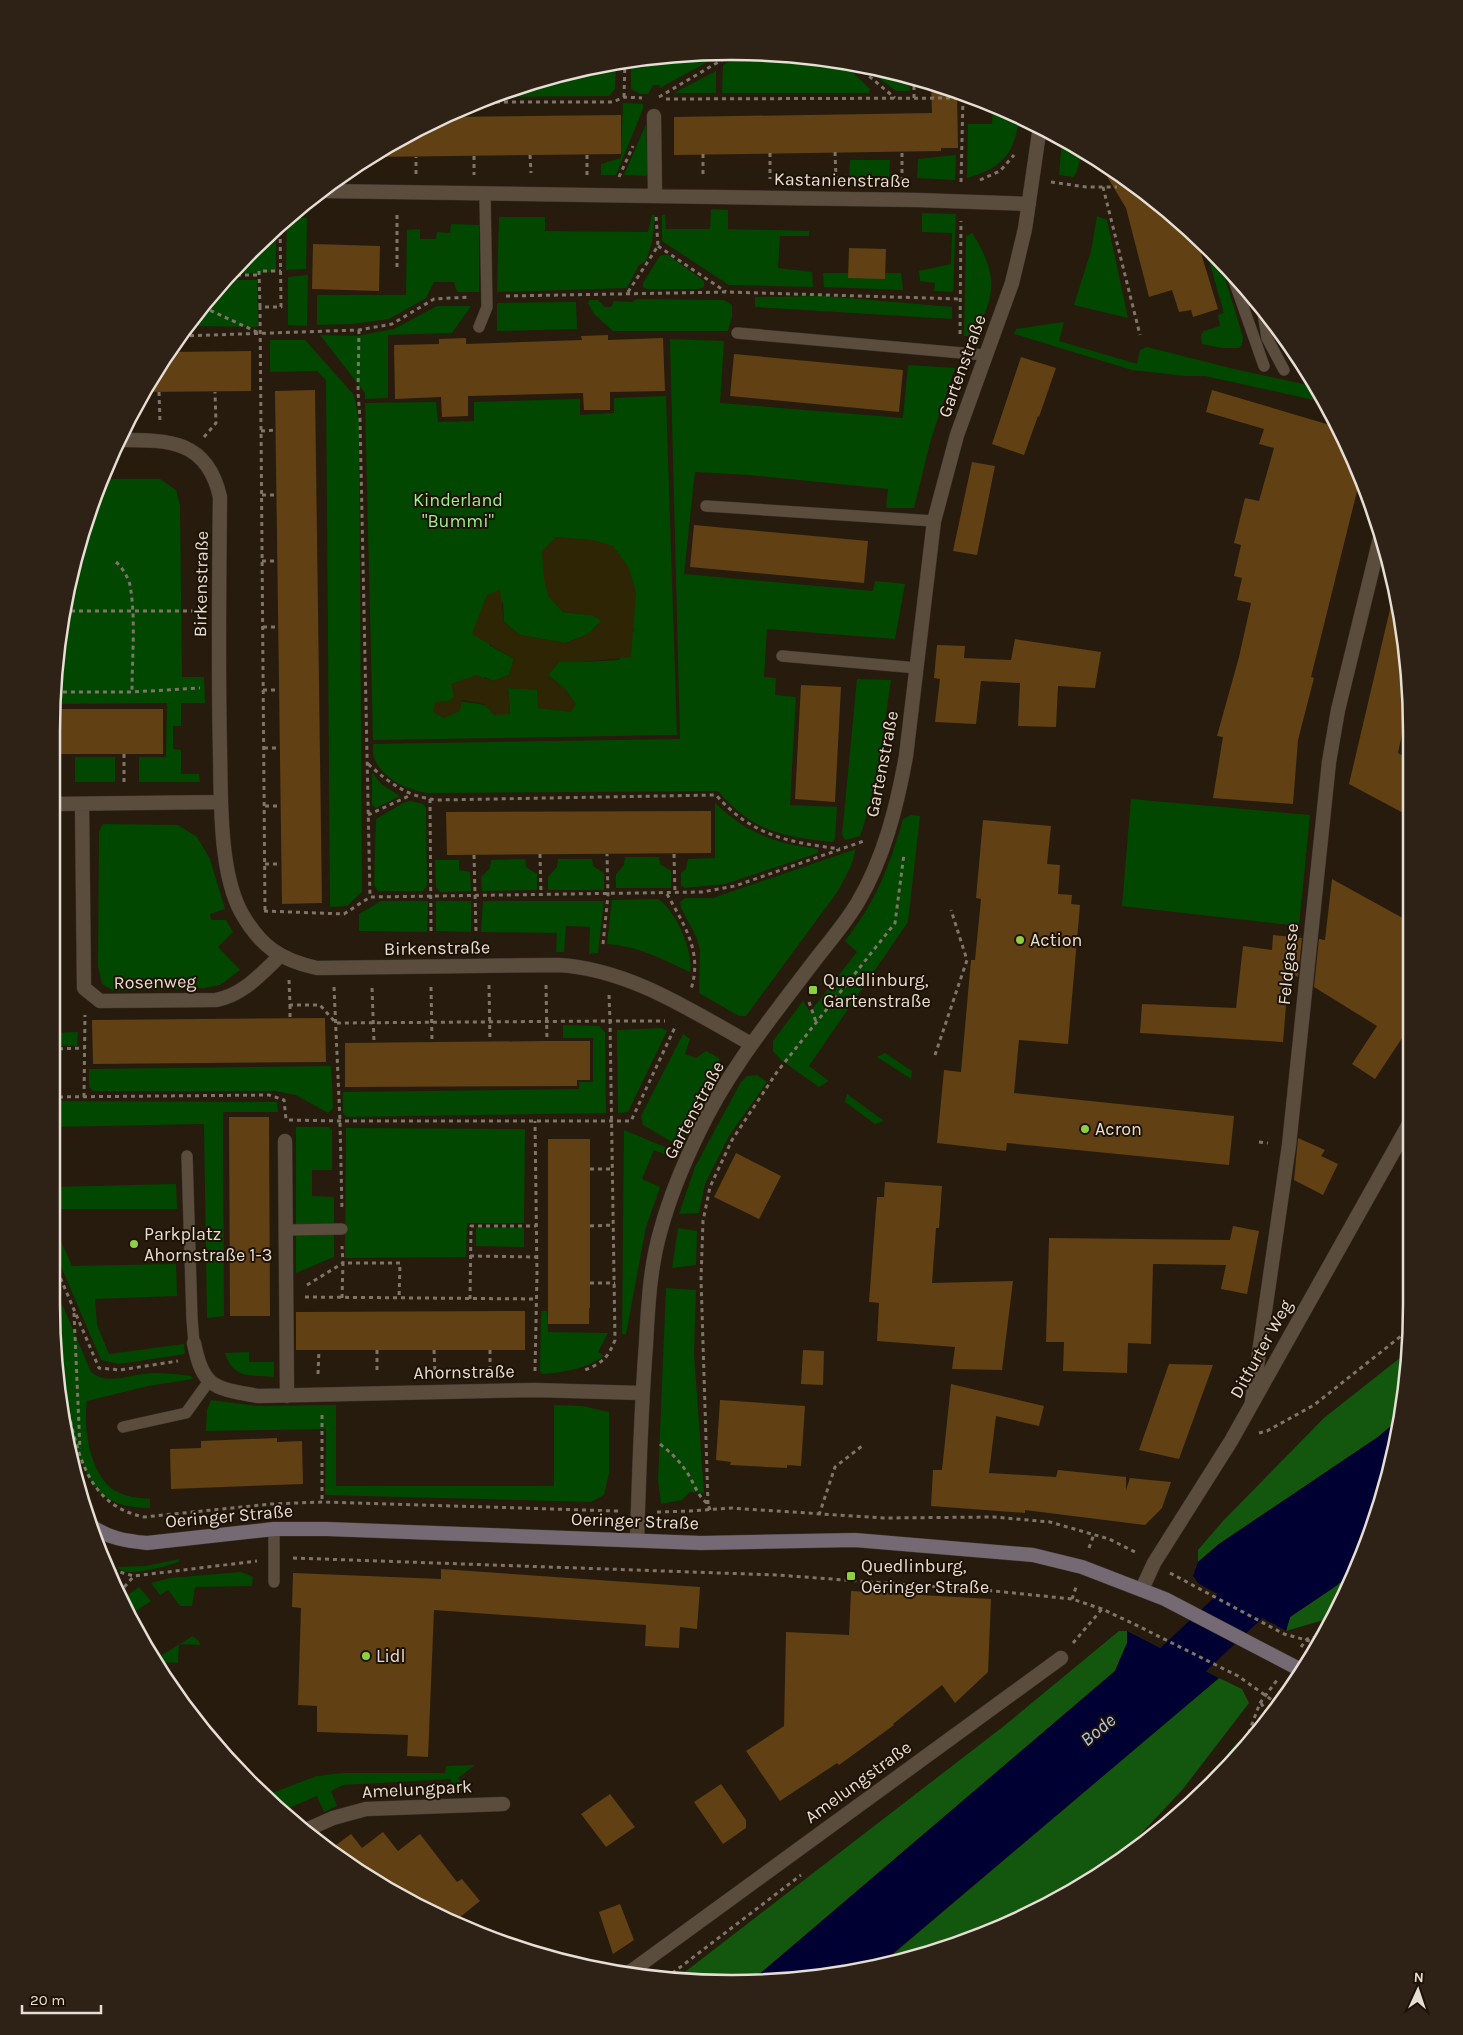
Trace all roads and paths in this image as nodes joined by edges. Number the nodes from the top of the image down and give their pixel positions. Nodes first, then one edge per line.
1 (625, 69) edge
2 (867, 74) edge
3 (914, 86) edge
4 (624, 97) junction
5 (896, 98) junction
6 (914, 98) junction
7 (952, 98) edge
8 (648, 99) dead end
9 (655, 99) dead end
10 (500, 102) edge
11 (963, 102) edge
12 (654, 116) dead end
13 (1039, 135) edge
14 (835, 152) dead end
15 (902, 152) dead end
16 (770, 153) dead end
17 (703, 154) dead end
18 (530, 155) dead end
19 (587, 155) dead end
20 (474, 156) dead end
21 (416, 157) dead end
22 (416, 168) dead end
23 (474, 168) dead end
24 (531, 168) dead end
25 (587, 168) dead end
26 (703, 168) dead end
27 (1033, 179) junction
28 (770, 182) dead end
29 (836, 182) dead end
30 (902, 184) dead end
31 (1103, 187) junction
32 (1116, 187) dead end
33 (334, 191) edge
34 (397, 192) junction
35 (485, 194) junction
36 (655, 196) junction
37 (961, 201) junction
38 (1029, 204) junction
39 (280, 235) edge
40 (658, 246) junction
41 (397, 267) dead end
42 (280, 271) junction
43 (240, 275) edge
44 (259, 275) junction
45 (1238, 291) edge
46 (727, 292) junction
47 (628, 293) junction
48 (487, 297) junction
49 (960, 299) junction
50 (260, 307) junction
51 (210, 310) edge
52 (1265, 324) edge
53 (479, 327) dead end
54 (359, 330) junction
55 (260, 333) junction
56 (737, 333) dead end
57 (1140, 335) dead end
58 (190, 336) edge
59 (959, 352) junction
60 (985, 355) junction
61 (1264, 366) dead end
62 (1284, 370) dead end
63 (159, 392) dead end
64 (215, 392) dead end
65 (275, 430) dead end
66 (261, 431) junction
67 (127, 440) edge
68 (160, 440) junction
69 (192, 451) junction
70 (262, 495) junction
71 (276, 495) dead end
72 (706, 506) dead end
73 (934, 521) junction
74 (1377, 548) edge
75 (262, 561) junction
76 (277, 561) dead end
77 (116, 562) dead end
78 (132, 611) junction
79 (71, 612) edge
80 (219, 612) junction
81 (263, 627) junction
82 (278, 627) dead end
83 (782, 656) dead end
84 (917, 668) junction
85 (218, 687) junction
86 (264, 690) junction
87 (279, 690) dead end
88 (61, 692) edge
89 (132, 692) junction
90 (264, 748) junction
91 (280, 748) dead end
92 (124, 754) dead end
93 (124, 761) dead end
94 (368, 763) junction
95 (411, 795) junction
96 (430, 799) junction
97 (221, 802) junction
98 (60, 804) edge
99 (82, 804) junction
100 (264, 806) junction
101 (280, 806) dead end
102 (368, 816) junction
103 (886, 834) junction
104 (905, 844) dead end
105 (841, 850) junction
106 (540, 854) dead end
107 (606, 854) dead end
108 (674, 854) dead end
109 (474, 855) dead end
110 (265, 864) junction
111 (281, 864) dead end
112 (667, 894) junction
113 (675, 894) junction
114 (541, 895) junction
115 (608, 895) junction
116 (431, 896) junction
117 (475, 896) junction
118 (370, 897) junction
119 (952, 910) dead end
120 (241, 911) junction
121 (265, 911) junction
122 (431, 932) dead end
123 (476, 932) dead end
124 (603, 944) dead end
125 (275, 961) junction
126 (546, 965) junction
127 (431, 966) junction
128 (488, 966) junction
129 (333, 968) junction
130 (371, 968) junction
131 (84, 988) junction
132 (809, 1000) dead end
133 (290, 1004) junction
134 (684, 1007) junction
135 (290, 1018) dead end
136 (610, 1021) junction
137 (373, 1022) junction
138 (432, 1022) junction
139 (490, 1022) junction
140 (547, 1022) junction
141 (816, 1022) junction
142 (336, 1023) junction
143 (547, 1041) dead end
144 (374, 1042) dead end
145 (432, 1042) dead end
146 (490, 1042) dead end
147 (751, 1044) junction
148 (85, 1048) junction
149 (60, 1049) edge
150 (935, 1055) dead end
151 (60, 1097) edge
152 (84, 1097) junction
153 (286, 1119) junction
154 (340, 1121) junction
155 (535, 1121) junction
156 (612, 1121) junction
157 (1403, 1135) edge
158 (285, 1141) joint
159 (187, 1156) dead end
160 (590, 1169) dead end
161 (613, 1169) junction
162 (614, 1225) junction
163 (536, 1226) junction
164 (590, 1226) dead end
165 (342, 1229) junction
166 (286, 1230) junction
167 (470, 1256) junction
168 (536, 1257) junction
169 (342, 1264) junction
170 (60, 1277) edge
171 (590, 1283) dead end
172 (615, 1283) junction
173 (287, 1296) junction
174 (342, 1298) junction
175 (400, 1299) junction
176 (470, 1299) junction
177 (536, 1299) junction
178 (74, 1309) junction
179 (1402, 1335) edge
180 (194, 1343) joint
181 (319, 1350) dead end
182 (376, 1350) dead end
183 (434, 1350) dead end
184 (490, 1350) dead end
185 (197, 1357) junction
186 (434, 1365) dead end
187 (490, 1366) dead end
188 (318, 1367) dead end
189 (377, 1367) dead end
190 (582, 1371) dead end
191 (210, 1381) junction
192 (534, 1390) junction
193 (642, 1393) junction
194 (322, 1395) junction
195 (287, 1396) junction
196 (1252, 1401) junction
197 (70, 1417) edge
198 (123, 1427) dead end
199 (641, 1427) junction
200 (1231, 1441) junction
201 (862, 1446) dead end
202 (80, 1454) junction
203 (322, 1502) junction
204 (708, 1504) junction
205 (710, 1510) junction
206 (638, 1511) junction
207 (819, 1515) junction
208 (274, 1529) junction
209 (102, 1534) edge
210 (1094, 1534) dead end
211 (636, 1540) junction
212 (274, 1558) junction
213 (116, 1572) edge
214 (134, 1576) junction
215 (274, 1582) dead end
216 (1184, 1582) dead end
217 (124, 1588) edge
218 (1142, 1589) junction
219 (1102, 1609) junction
220 (1312, 1641) edge
221 (1060, 1658) joint
222 (1296, 1667) edge
223 (1272, 1701) edge
224 (1265, 1711) edge
225 (1250, 1729) edge
226 (503, 1804) dead end
227 (312, 1827) edge
228 (636, 1968) edge

1 - 4 path
2 - 5 path
3 - 6 path
4 - 8 path
4 - 10 path
5 - 6 path
5 - 9 path
6 - 7 path
11 - 37 path
12 - 36 street
13 - 27 street, Gartenstraße
14 - 29 path
15 - 30 path
16 - 28 path
17 - 26 path
18 - 24 path
19 - 25 path
20 - 23 path
21 - 22 path
27 - 31 path
27 - 38 street, Gartenstraße
31 - 32 path
31 - 57 path
33 - 34 street, Kastanienstraße
34 - 35 street, Kastanienstraße
34 - 41 path
35 - 36 street, Kastanienstraße
35 - 48 lane
36 - 37 street, Kastanienstraße
36 - 40 path
37 - 38 street, Kastanienstraße
37 - 49 path
38 - 60 street, Gartenstraße
39 - 42 path
40 - 46 path
40 - 47 path
42 - 44 path
42 - 50 path
43 - 44 path
44 - 50 path
45 - 61 lane
46 - 47 path
46 - 49 path
47 - 48 path
48 - 53 lane
48 - 54 path
49 - 59 path
50 - 55 path
51 - 55 path
52 - 62 lane
54 - 55 path
54 - 94 path
55 - 58 path
55 - 66 path
56 - 59 lane
59 - 60 lane
60 - 73 street, Gartenstraße
63 - 68 path
64 - 69 path
65 - 66 path
66 - 70 path
67 - 68 street, Birkenstraße
68 - 69 street, Birkenstraße
69 - 80 street, Birkenstraße
70 - 71 path
70 - 75 path
72 - 73 lane
73 - 84 street, Gartenstraße
74 - 196 street, Feldgasse
75 - 76 path
75 - 81 path
77 - 78 path
78 - 79 path
78 - 80 path
78 - 89 path
80 - 85 street, Birkenstraße
81 - 82 path
81 - 86 path
83 - 84 lane
84 - 103 street, Gartenstraße
85 - 89 path
85 - 97 street, Birkenstraße
86 - 87 path
86 - 90 path
88 - 89 path
90 - 91 path
90 - 100 path
92 - 93 path
94 - 95 path
94 - 102 path
95 - 96 path
95 - 102 path
96 - 105 path
96 - 116 path
97 - 99 street
97 - 120 street, Birkenstraße
98 - 99 street
99 - 131 street
100 - 101 path
100 - 110 path
102 - 118 path
103 - 105 path
103 - 147 street, Gartenstraße
104 - 141 path
105 - 113 path
106 - 114 path
107 - 115 path
108 - 113 path
109 - 117 path
110 - 111 path
110 - 121 path
112 - 113 path
112 - 115 path
112 - 134 path
114 - 115 path
114 - 117 path
115 - 124 path
116 - 117 path
116 - 118 path
116 - 122 path
117 - 123 path
118 - 121 path
119 - 150 path
120 - 121 path
120 - 125 street, Birkenstraße
125 - 129 street, Birkenstraße
125 - 131 street, Rosenweg
125 - 133 path
126 - 128 street, Birkenstraße
126 - 134 street, Birkenstraße
126 - 140 path
127 - 128 street, Birkenstraße
127 - 130 street, Birkenstraße
127 - 138 path
128 - 139 path
129 - 130 street, Birkenstraße
129 - 142 path
130 - 137 path
131 - 148 path
132 - 141 path
133 - 135 path
133 - 142 path
134 - 147 street, Birkenstraße
136 - 140 path
136 - 156 path
136 - 156 path
137 - 138 path
137 - 142 path
137 - 144 path
138 - 139 path
138 - 145 path
139 - 140 path
139 - 146 path
140 - 143 path
141 - 204 path
142 - 154 path
147 - 193 street, Gartenstraße
148 - 149 path
148 - 152 path
151 - 152 path
152 - 153 path
153 - 154 path
153 - 158 path
154 - 155 path
154 - 165 path
155 - 156 path
155 - 163 path
156 - 161 path
157 - 196 street, Ditfurter Weg
158 - 166 street
159 - 180 lane
160 - 161 path
161 - 162 path
162 - 164 path
162 - 172 path
163 - 167 path
163 - 168 path
165 - 166 lane
165 - 169 path
166 - 173 street
167 - 168 path
167 - 176 path
168 - 177 path
169 - 173 path
169 - 174 path
169 - 175 path
170 - 178 path
171 - 172 path
172 - 190 path
173 - 174 path
173 - 195 street
174 - 175 path
175 - 176 path
176 - 177 path
177 - 192 path
178 - 185 path
178 - 202 path
179 - 200 path
180 - 185 street
181 - 188 path
182 - 189 path
183 - 186 path
184 - 187 path
185 - 191 street
191 - 195 street, Ahornstraße
191 - 198 lane
192 - 193 street, Ahornstraße
192 - 194 street, Ahornstraße
193 - 199 street, Gartenstraße
194 - 195 street, Ahornstraße
194 - 203 path
196 - 200 street, Ditfurter Weg
197 - 202 path
199 - 204 path
199 - 206 street, Gartenstraße
200 - 218 street, Ditfurter Weg
201 - 207 path
202 - 203 path
203 - 206 path
204 - 205 path
205 - 206 path
205 - 207 path
206 - 211 street, Gartenstraße
207 - 210 path
208 - 209 main road, Oeringer Straße
208 - 211 main road, Oeringer Straße
208 - 212 lane
211 - 218 main road, Oeringer Straße
212 - 214 path
212 - 215 lane
212 - 219 path
213 - 214 path
214 - 217 path
216 - 220 path
218 - 222 main road, Oeringer Straße
219 - 221 path
219 - 223 path
221 - 228 street, Amelungstraße
224 - 225 path
226 - 227 street, Amelungpark

